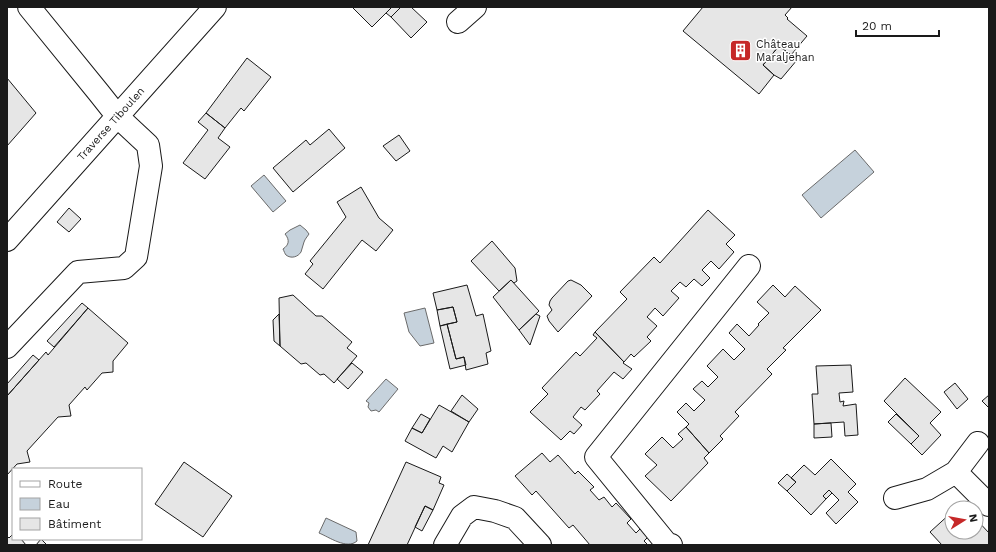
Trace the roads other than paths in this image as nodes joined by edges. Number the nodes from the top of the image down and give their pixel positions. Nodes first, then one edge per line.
1 (28, 7) edge
2 (215, 7) edge
3 (475, 7) edge
4 (458, 22) dead end
5 (118, 117) junction
6 (7, 240) edge
7 (749, 266) dead end
8 (7, 347) edge
9 (978, 443) dead end
10 (956, 472) junction
11 (895, 498) dead end
12 (989, 505) edge
13 (446, 545) edge
14 (540, 545) edge
15 (671, 545) edge

1 - 5 street
2 - 5 street, Traverse Tiboulen
3 - 4 street
5 - 6 street, Traverse Tiboulen
5 - 8 street
7 - 15 street
9 - 10 street
10 - 11 street
10 - 12 street
13 - 14 street

